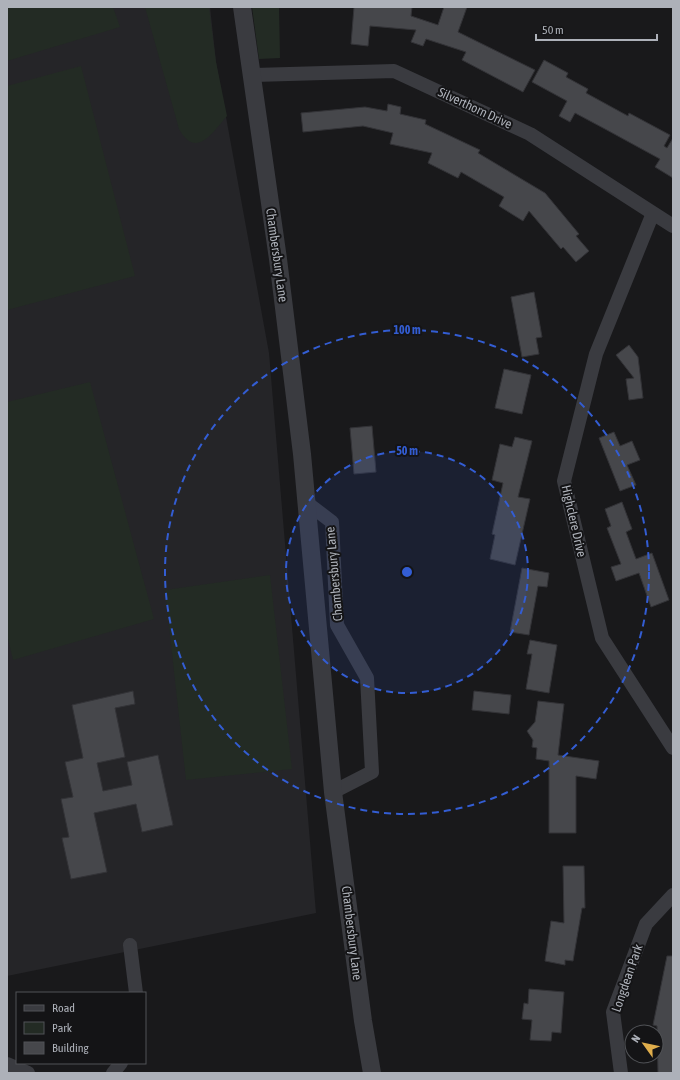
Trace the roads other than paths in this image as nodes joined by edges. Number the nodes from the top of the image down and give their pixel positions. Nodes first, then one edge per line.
1 (242, 7) edge
2 (252, 75) junction
3 (653, 213) junction
4 (673, 226) edge
5 (307, 503) junction
6 (673, 748) edge
7 (333, 792) junction
8 (673, 895) edge
9 (130, 945) dead end
10 (136, 992) edge
11 (7, 1064) edge
12 (120, 1064) edge
13 (28, 1073) edge
14 (113, 1073) edge
15 (372, 1073) edge
16 (621, 1073) edge

1 - 2 street, Chambersbury Lane
2 - 3 street, Silverthorn Drive
2 - 5 street, Chambersbury Lane
3 - 4 street, Silverthorn Drive
3 - 6 street, Highclere Drive
5 - 7 street, Chambersbury Lane
5 - 7 street, Chambersbury Lane
7 - 15 street, Chambersbury Lane
8 - 16 street, Longdean Park
9 - 10 street
11 - 13 street
12 - 14 street

